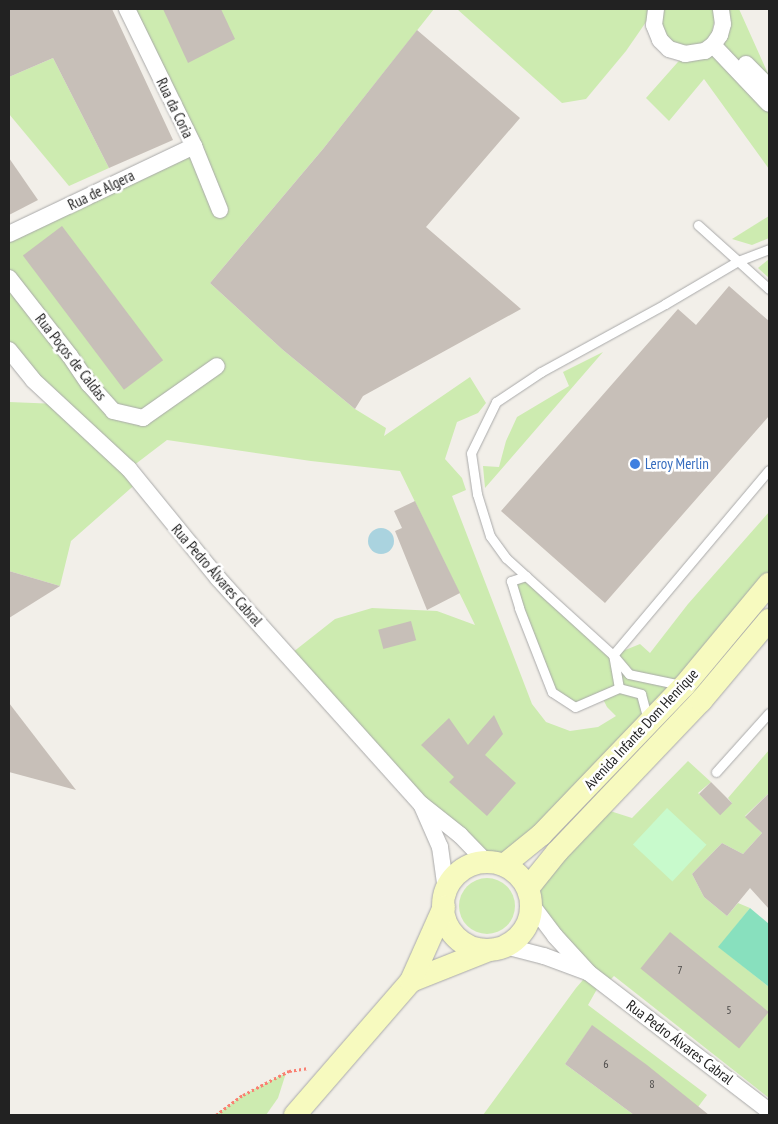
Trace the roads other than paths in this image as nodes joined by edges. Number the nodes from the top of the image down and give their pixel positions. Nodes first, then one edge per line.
1 (126, 9) edge
2 (656, 9) edge
3 (721, 9) edge
4 (716, 41) junction
5 (769, 87) edge
6 (769, 104) edge
7 (194, 146) junction
8 (220, 210) dead end
9 (698, 225) dead end
10 (9, 234) edge
11 (769, 249) edge
12 (738, 261) junction
13 (9, 278) edge
14 (769, 289) edge
15 (9, 350) edge
16 (217, 366) dead end
17 (769, 470) edge
18 (526, 576) junction
19 (769, 584) edge
20 (769, 620) edge
21 (613, 655) junction
22 (684, 686) junction
23 (619, 688) junction
24 (769, 713) edge
25 (649, 722) junction
26 (716, 772) dead end
27 (421, 804) junction
28 (495, 863) junction
29 (530, 896) junction
30 (445, 899) junction
31 (497, 948) junction
32 (589, 973) junction
33 (411, 981) junction
34 (769, 1111) edge
35 (295, 1115) edge

1 - 7 street, Rua da Coria
2 - 4 street
3 - 4 street
4 - 5 street
4 - 6 street
7 - 8 street, Rua da Coria
7 - 10 street, Rua de Algera
9 - 12 lane
11 - 12 lane
12 - 14 lane
12 - 18 lane
13 - 16 street, Rua Poços de Caldas
15 - 27 street, Rua Pedro Álvares Cabral
17 - 21 lane
18 - 21 lane
18 - 23 lane
19 - 22 main road, Avenida Infante Dom Henrique
20 - 29 main road, Avenida Infante Dom Henrique
21 - 22 lane
21 - 23 lane
22 - 25 main road, Avenida Infante Dom Henrique
23 - 25 lane
24 - 26 lane
25 - 28 main road, Avenida Infante Dom Henrique
27 - 28 street
27 - 30 street
28 - 29 main road
28 - 30 main road
29 - 31 main road
29 - 32 street
30 - 31 main road
30 - 33 main road
31 - 32 street
31 - 33 main road
32 - 34 street, Rua Pedro Álvares Cabral
33 - 35 main road

